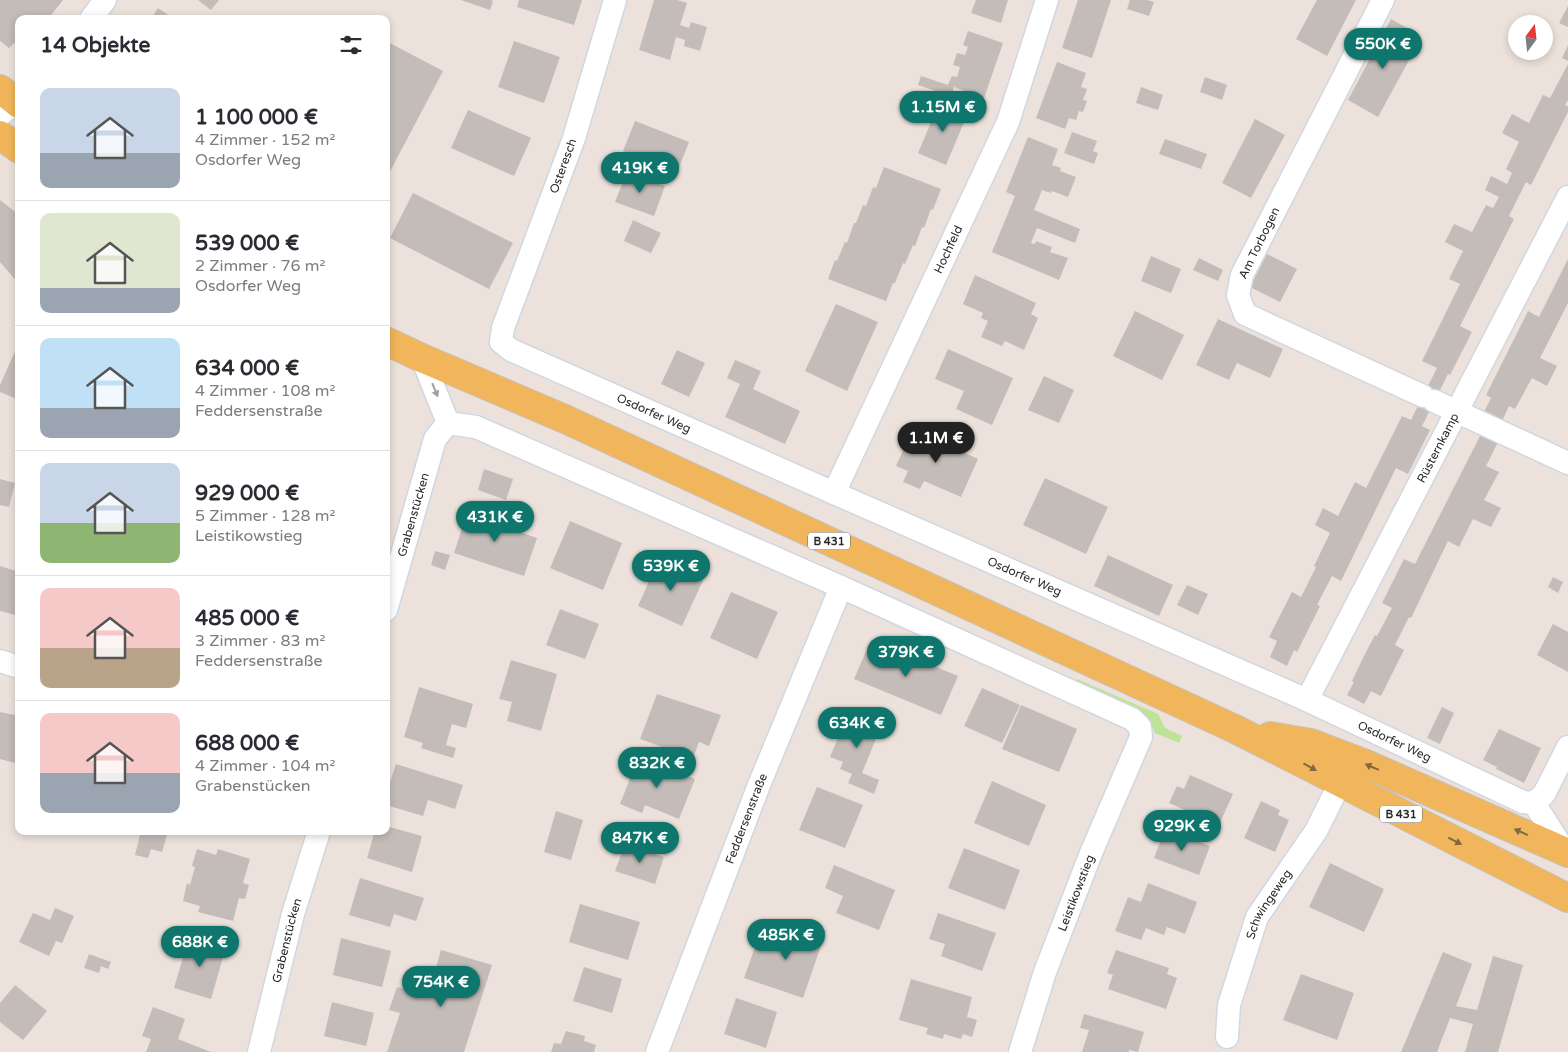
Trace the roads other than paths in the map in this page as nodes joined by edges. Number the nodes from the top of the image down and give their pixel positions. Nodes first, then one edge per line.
1 (105, 0) edge
2 (615, 0) edge
3 (1047, 0) edge
4 (1383, 0) edge
5 (94, 15) edge
6 (0, 135) edge
7 (15, 146) edge
8 (1568, 197) edge
9 (503, 328) joint
10 (390, 343) edge
11 (422, 358) junction
12 (1457, 411) junction
13 (448, 423) junction
14 (1568, 463) edge
15 (834, 493) junction
16 (841, 587) junction
17 (390, 596) edge
18 (0, 661) edge
19 (15, 666) edge
20 (1306, 700) junction
21 (1235, 729) junction
22 (1568, 747) edge
23 (1340, 783) junction
24 (1534, 804) junction
25 (318, 835) edge
26 (1567, 852) edge
27 (1568, 898) edge
28 (1227, 1037) dead end
29 (259, 1052) edge
30 (657, 1052) edge
31 (1020, 1052) edge

1 - 5 street
2 - 9 street, Osteresch
3 - 15 street, Hochfeld
4 - 12 street, Am Torbogen
6 - 7 main road
8 - 12 street, Rüsternkamp
9 - 15 street, Osdorfer Weg
10 - 11 main road, B 431
11 -> 13 street
11 - 21 main road, B 431
12 - 14 street, Am Torbogen
12 - 20 street, Rüsternkamp
13 - 16 street
13 - 17 street, Grabenstücken
15 - 20 street, Osdorfer Weg
16 - 30 street, Feddersenstraße
16 - 31 street, Leistikowstieg
18 - 19 street
20 - 24 street, Osdorfer Weg
21 -> 23 main road, B 431
26 -> 21 main road, B 431
22 - 24 street
23 -> 27 main road, B 431
23 - 28 street, Schwingeweg
24 - 26 street
25 - 29 street, Grabenstücken

